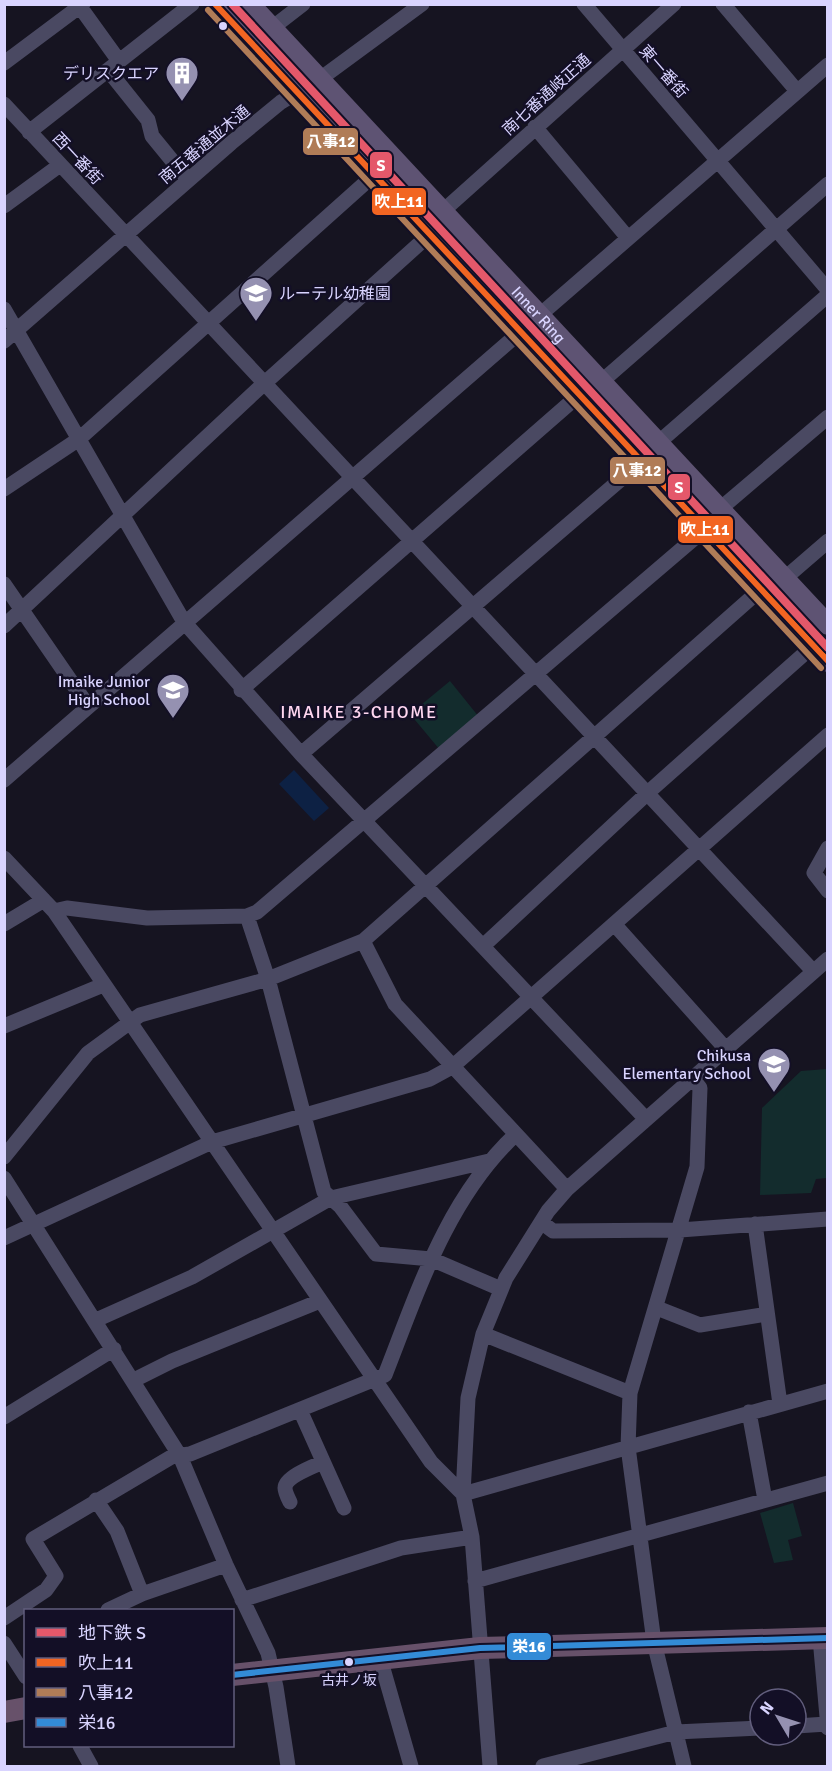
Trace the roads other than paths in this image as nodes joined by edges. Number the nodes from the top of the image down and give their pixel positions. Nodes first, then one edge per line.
1 (192, 4) edge
2 (215, 4) edge
3 (250, 4) edge
4 (303, 4) edge
5 (422, 4) edge
6 (584, 4) edge
7 (674, 4) edge
8 (723, 4) edge
9 (80, 5) edge
10 (272, 28) junction
11 (622, 50) junction
12 (4, 63) edge
13 (113, 65) junction
14 (828, 65) edge
15 (308, 86) junction
16 (797, 91) junction
17 (4, 104) edge
18 (536, 127) junction
19 (30, 132) junction
20 (718, 160) junction
21 (60, 165) junction
22 (374, 175) junction
23 (188, 180) junction
24 (828, 184) edge
25 (4, 206) edge
26 (442, 211) junction
27 (776, 229) junction
28 (127, 234) junction
29 (429, 235) junction
30 (628, 238) junction
31 (828, 290) edge
32 (828, 295) edge
33 (4, 309) edge
34 (538, 314) junction
35 (208, 321) junction
36 (17, 330) junction
37 (520, 332) junction
38 (4, 341) edge
39 (601, 382) junction
40 (265, 383) junction
41 (579, 395) junction
42 (828, 417) edge
43 (79, 439) junction
44 (658, 443) junction
45 (640, 462) junction
46 (351, 478) junction
47 (4, 489) edge
48 (720, 509) junction
49 (121, 516) junction
50 (704, 530) junction
51 (828, 541) edge
52 (413, 542) junction
53 (784, 579) junction
54 (4, 584) edge
55 (760, 590) junction
56 (472, 607) junction
57 (22, 609) junction
58 (184, 622) junction
59 (828, 625) edge
60 (4, 626) edge
61 (813, 646) junction
62 (828, 662) edge
63 (536, 674) junction
64 (242, 690) junction
65 (88, 706) junction
66 (828, 735) edge
67 (595, 737) junction
68 (301, 754) junction
69 (4, 780) edge
70 (647, 795) junction
71 (366, 820) junction
72 (828, 848) edge
73 (698, 849) junction
74 (4, 858) edge
75 (426, 886) junction
76 (828, 891) edge
77 (49, 906) junction
78 (246, 916) junction
79 (4, 924) edge
80 (615, 925) junction
81 (363, 941) junction
82 (483, 946) junction
83 (828, 959) edge
84 (813, 971) junction
85 (268, 979) junction
86 (104, 985) junction
87 (532, 998) junction
88 (130, 1022) junction
89 (4, 1026) edge
90 (725, 1048) junction
91 (452, 1067) junction
92 (692, 1078) junction
93 (304, 1114) junction
94 (645, 1119) junction
95 (515, 1135) junction
96 (213, 1142) junction
97 (4, 1157) edge
98 (489, 1161) junction
99 (4, 1178) edge
100 (567, 1189) junction
101 (331, 1198) junction
102 (828, 1219) edge
103 (541, 1222) junction
104 (34, 1223) junction
105 (755, 1224) junction
106 (680, 1230) junction
107 (273, 1231) junction
108 (4, 1238) edge
109 (431, 1259) junction
110 (501, 1289) junction
111 (320, 1300) junction
112 (657, 1308) junction
113 (767, 1314) junction
114 (96, 1320) junction
115 (483, 1334) junction
116 (114, 1348) junction
117 (134, 1380) junction
118 (376, 1381) junction
119 (828, 1391) edge
120 (630, 1393) junction
121 (784, 1404) junction
122 (300, 1410) junction
123 (749, 1412) junction
124 (4, 1417) edge
125 (628, 1447) junction
126 (180, 1456) junction
127 (323, 1462) junction
128 (828, 1483) edge
129 (463, 1494) junction
130 (96, 1500) junction
131 (765, 1500) junction
132 (290, 1502) dead end
133 (344, 1508) dead end
134 (639, 1536) junction
135 (472, 1537) junction
136 (226, 1565) junction
137 (475, 1581) junction
138 (142, 1594) junction
139 (242, 1600) junction
140 (112, 1609) edge
141 (4, 1618) edge
142 (824, 1638) edge
143 (654, 1642) junction
144 (4, 1643) edge
145 (480, 1648) junction
146 (380, 1658) junction
147 (272, 1669) junction
148 (24, 1674) edge
149 (234, 1676) edge
150 (24, 1708) edge
151 (4, 1712) edge
152 (808, 1726) edge
153 (827, 1726) edge
154 (748, 1729) edge
155 (676, 1732) junction
156 (81, 1747) edge
157 (91, 1767) edge
158 (288, 1767) edge
159 (411, 1767) edge
160 (490, 1767) edge
161 (543, 1767) edge
162 (684, 1767) edge

1 - 13 street
2 - 15 main road, Inner Ring
3 - 10 main road, Inner Ring
4 - 10 street
5 - 15 street, 南五番通並木通
6 - 11 street, 東一番街
7 - 11 street, 南七番通岐正通
8 - 16 street
9 - 12 street
9 - 13 street
10 - 15 main road, Inner Ring
11 - 18 street, 南七番通岐正通
11 - 20 street, 東一番街
13 - 19 street
13 - 23 street
14 - 16 street
15 - 22 main road, Inner Ring
15 - 23 street, 南五番通並木通
15 - 26 main road, Inner Ring
16 - 20 street
17 - 19 street, 西一番街
18 - 26 street, 南七番通岐正通
18 - 30 street
19 - 21 street, 西一番街
20 - 27 street, 東一番街
20 - 30 street
21 - 25 street
21 - 28 street, 西一番街
22 - 29 main road, Inner Ring
22 - 35 street
23 - 28 street, 南五番通並木通
24 - 27 street
26 - 34 main road, Inner Ring
27 - 31 street, 東一番街
27 - 39 street
28 - 35 street, 西一番街
28 - 36 street, 南五番通並木通
29 - 37 main road, Inner Ring
29 - 40 street
30 - 34 street
32 - 44 street
33 - 36 street
34 - 37 street
34 - 39 main road, Inner Ring
35 - 40 street, 西一番街
35 - 43 street
36 - 38 street, 南五番通並木通
36 - 43 street
37 - 41 main road, Inner Ring
37 - 46 street
39 - 44 main road, Inner Ring
40 - 46 street, 西一番街
40 - 49 street
41 - 45 main road, Inner Ring
41 - 52 street
42 - 48 street
43 - 47 street
43 - 49 street
44 - 48 main road, Inner Ring
45 - 50 main road, Inner Ring
45 - 56 street
46 - 52 street, 西一番街
46 - 58 street
48 - 53 main road, Inner Ring
49 - 57 street
49 - 58 street
50 - 55 main road, Inner Ring
50 - 63 street
51 - 53 street
52 - 56 street, 西一番街
52 - 64 street
53 - 59 main road, Inner Ring
54 - 57 street
55 - 61 main road, Inner Ring
55 - 67 street
56 - 63 street, 西一番街
56 - 68 street
57 - 60 street
57 - 65 street
58 - 64 street
58 - 65 street
61 - 62 main road, Inner Ring
61 - 70 street
63 - 67 street, 西一番街
63 - 71 street
64 - 68 street
65 - 69 street
66 - 73 street
67 - 70 street, 西一番街
67 - 75 street
68 - 71 street
70 - 73 street, 西一番街
70 - 82 street
71 - 75 street
71 - 78 street
72 - 76 street
73 - 80 street
73 - 84 street, 西一番街
74 - 77 street
75 - 81 street
75 - 82 street
77 - 78 street
77 - 79 street
77 - 86 street
78 - 85 street
80 - 87 street
80 - 90 street
81 - 85 street
81 - 91 street
82 - 87 street
83 - 84 street
84 - 90 street
85 - 88 street
85 - 93 street
86 - 88 street
86 - 89 street
87 - 91 street
87 - 94 street
88 - 96 street
88 - 97 street
90 - 92 street
91 - 93 street
91 - 95 street
92 - 94 street
92 - 106 street
93 - 96 street
93 - 101 street
94 - 100 street
95 - 98 street
95 - 100 street
96 - 104 street
96 - 107 street
98 - 101 street
98 - 109 street
99 - 104 street
100 - 103 street
101 - 107 street
101 - 109 street
102 - 105 street
103 - 106 street
103 - 110 street
104 - 108 street
104 - 114 street
105 - 106 street
105 - 113 street
106 - 112 street
107 - 111 street
107 - 114 street
109 - 110 street
109 - 118 street
110 - 115 street
111 - 117 street
111 - 118 street
112 - 113 street
112 - 120 street
113 - 121 street
114 - 116 street
115 - 120 street
115 - 129 street
116 - 117 street
116 - 124 street
117 - 126 street
118 - 122 street
118 - 129 street
119 - 121 street
120 - 125 street
121 - 123 street
122 - 126 street
122 - 127 street
123 - 125 street
123 - 131 street
125 - 129 street
125 - 134 street
126 - 130 street
126 - 136 street
127 - 132 street
127 - 133 street
128 - 131 street
129 - 135 street
130 - 138 street
130 - 141 street
131 - 134 street
134 - 137 street
134 - 143 street
135 - 137 street
135 - 139 street
136 - 138 street
136 - 139 street
137 - 145 street
138 - 140 street
139 - 147 street
142 - 143 highway
142 - 153 street
143 - 145 highway
143 - 155 street
144 - 148 street
145 - 146 highway
145 - 160 street
146 - 147 highway
146 - 159 street
147 - 149 highway
147 - 158 street
150 - 151 highway
152 - 153 street
154 - 155 street
155 - 161 street
155 - 162 street
156 - 157 street

